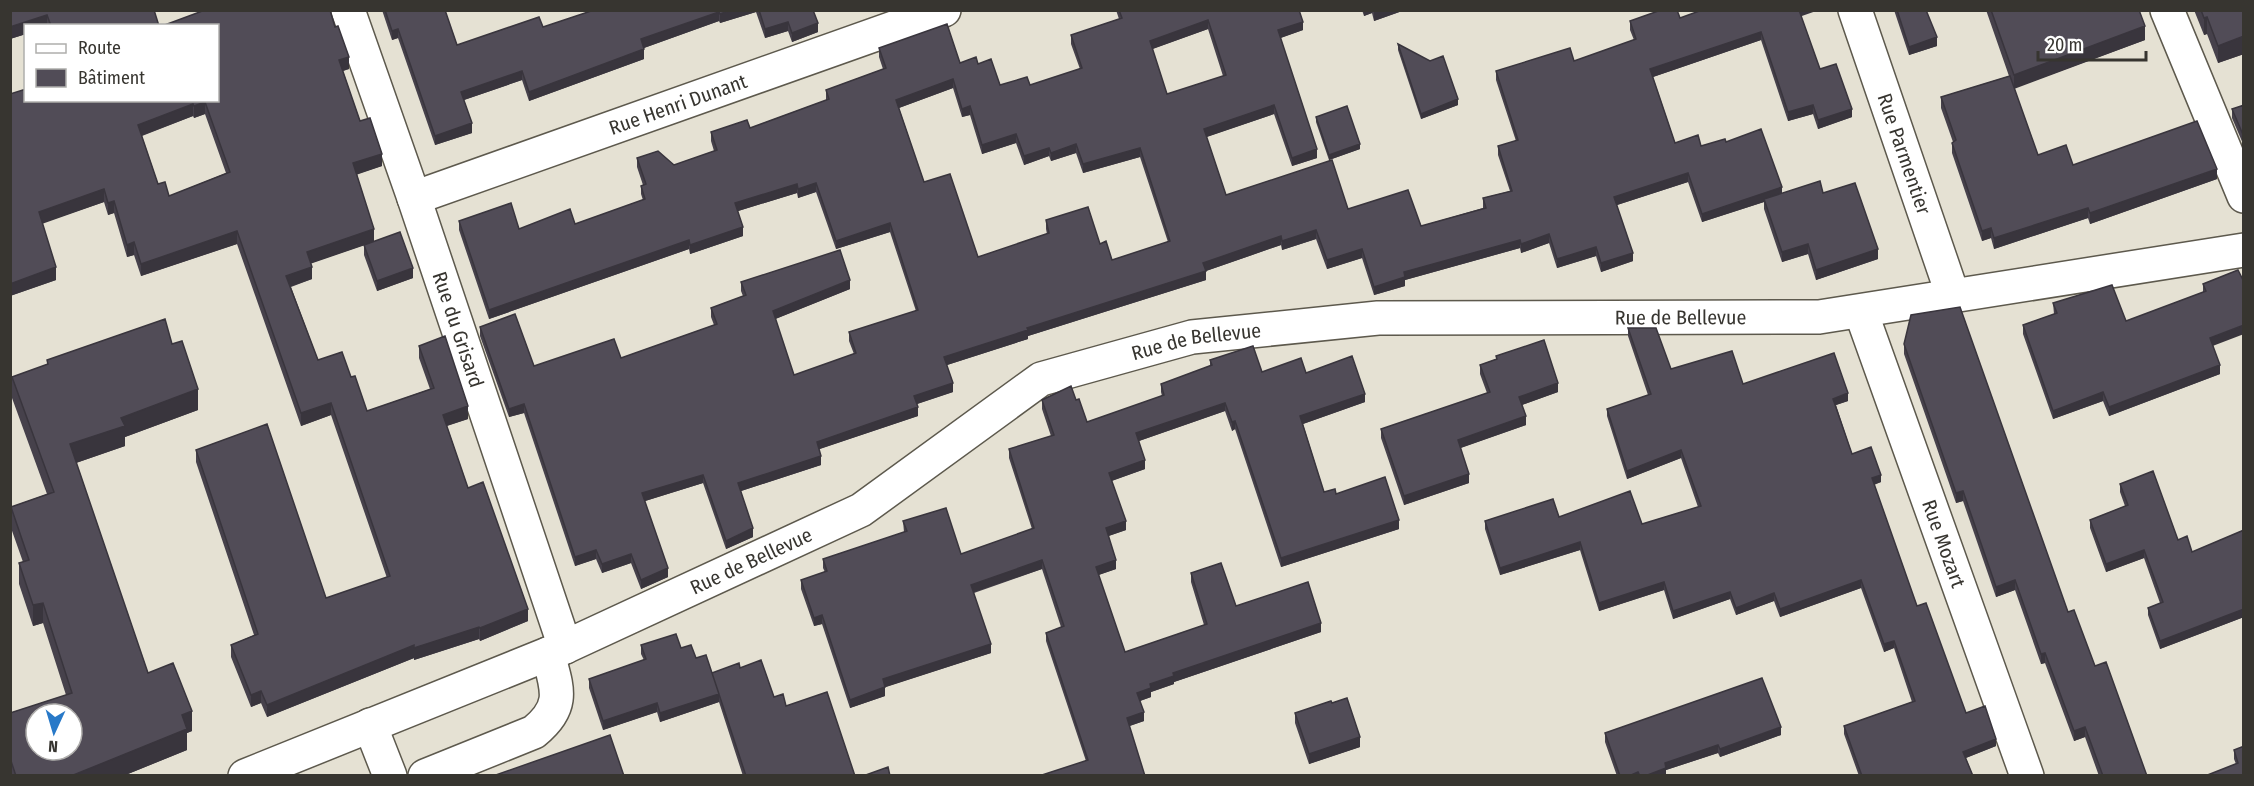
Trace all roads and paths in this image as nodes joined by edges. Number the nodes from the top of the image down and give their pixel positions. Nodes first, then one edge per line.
1 (348, 10) edge
2 (944, 10) edge
3 (1855, 10) edge
4 (2167, 10) edge
5 (2244, 196) edge
6 (414, 198) junction
7 (2241, 257) edge
8 (1953, 296) junction
9 (1862, 312) junction
10 (557, 651) junction
11 (370, 725) junction
12 (245, 776) edge
13 (390, 776) edge
14 (425, 776) edge
15 (2027, 776) edge

1 - 6 street, Rue du Grisard
2 - 6 street, Rue Henri Dunant
3 - 8 street, Rue Parmentier
4 - 5 street
6 - 10 street, Rue du Grisard
7 - 8 street, Rue de Bellevue
8 - 9 street, Rue de Bellevue
9 - 10 street, Rue de Bellevue
9 - 15 street, Rue Mozart
10 - 11 street, Rue de Bellevue
10 - 14 street, Rue du Grisard
11 - 12 street, Rue de Bellevue
11 - 13 street

